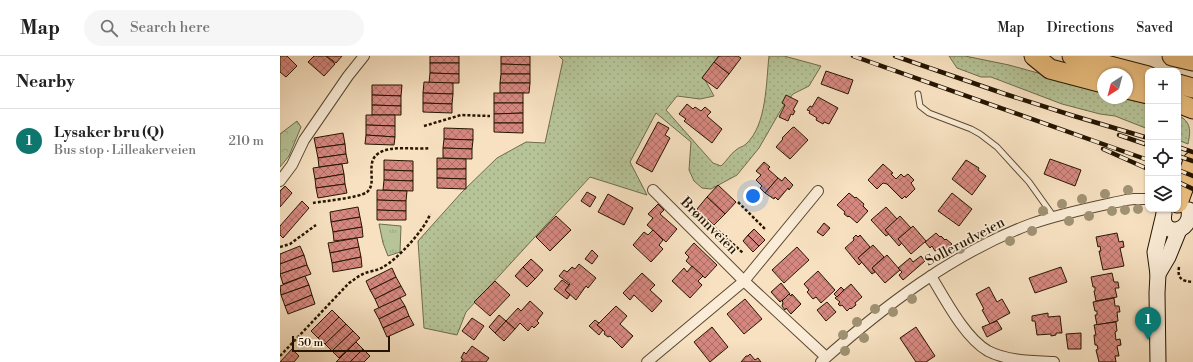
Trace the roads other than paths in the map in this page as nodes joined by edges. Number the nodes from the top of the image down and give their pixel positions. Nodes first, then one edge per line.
1 (364, 56) edge
2 (1034, 56) edge
3 (1072, 56) edge
4 (1172, 56) edge
5 (1193, 61) edge
6 (1145, 75) edge
7 (1097, 81) edge
8 (1181, 85) edge
9 (1193, 88) edge
10 (1133, 90) edge
11 (1145, 93) edge
12 (918, 94) dead end
13 (1181, 103) edge
14 (1193, 109) edge
15 (1193, 161) edge
16 (280, 181) edge
17 (653, 190) dead end
18 (818, 191) dead end
19 (1145, 200) edge
20 (1185, 207) edge
21 (1164, 214) edge
22 (1054, 217) junction
23 (1186, 228) edge
24 (1158, 274) junction
25 (931, 276) junction
26 (744, 281) junction
27 (823, 360) edge
28 (647, 362) edge
29 (1054, 362) edge
30 (1158, 362) edge

1 - 16 street
2 - 7 highway
3 - 6 highway
4 - 5 highway
8 - 9 highway
10 - 11 highway
12 - 22 lane
13 - 14 highway
15 - 20 highway
17 - 26 street, Brønnveien
18 - 26 street
19 - 22 street, Sollerudveien
20 - 23 main road
21 - 23 main road
21 - 24 main road
22 - 25 street, Sollerudveien
23 - 24 main road
24 - 30 main road
25 - 27 street, Sollerudveien
25 - 29 street
26 - 27 street, Brønnveien
26 - 28 street

